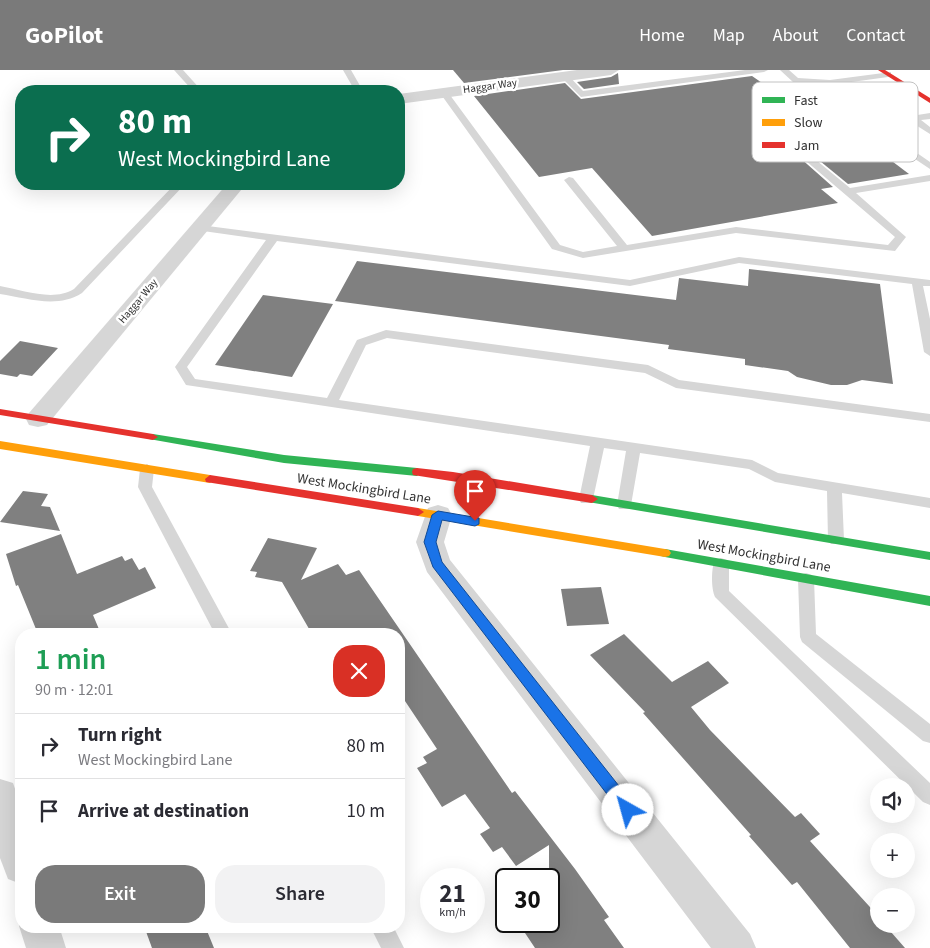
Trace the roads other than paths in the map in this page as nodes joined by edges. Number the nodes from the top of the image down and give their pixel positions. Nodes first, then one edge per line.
1 (178, 70) edge
2 (347, 70) edge
3 (611, 70) edge
4 (764, 70) edge
5 (784, 70) edge
6 (885, 72) edge
7 (564, 76) junction
8 (830, 82) joint
9 (901, 82) edge
10 (192, 85) edge
11 (356, 85) edge
12 (444, 92) junction
13 (918, 93) edge
14 (405, 98) edge
15 (930, 101) edge
16 (918, 123) edge
17 (930, 131) edge
18 (918, 158) edge
19 (812, 162) edge
20 (930, 166) edge
21 (930, 178) edge
22 (569, 180) dead end
23 (174, 190) edge
24 (232, 190) edge
25 (848, 192) junction
26 (200, 228) junction
27 (274, 237) junction
28 (624, 248) junction
29 (917, 282) junction
30 (930, 283) edge
31 (0, 290) edge
32 (930, 352) edge
33 (331, 402) junction
34 (0, 412) edge
35 (930, 418) edge
36 (30, 423) junction
37 (3, 441) edge
38 (598, 442) junction
39 (634, 448) junction
40 (147, 469) junction
41 (834, 486) junction
42 (588, 503) junction
43 (930, 503) edge
44 (622, 509) junction
45 (438, 515) junction
46 (836, 540) junction
47 (930, 556) edge
48 (721, 564) junction
49 (806, 580) junction
50 (930, 601) edge
51 (221, 628) edge
52 (930, 735) edge
53 (0, 795) edge
54 (930, 796) edge
55 (15, 846) edge
56 (41, 933) edge
57 (385, 933) edge
58 (46, 948) edge
59 (393, 948) edge
60 (736, 948) edge

1 - 10 lane
2 - 11 lane
3 - 7 street, Haggar Way
4 - 7 lane
5 - 8 lane
6 - 8 lane
6 - 9 main road
7 - 12 street, Haggar Way
12 - 14 street, Haggar Way
12 - 28 lane
13 - 15 main road
16 - 17 lane
18 - 20 lane
19 - 25 lane
21 - 25 lane
22 - 28 lane
23 - 31 lane
24 - 26 street, Haggar Way
25 - 28 lane
26 - 27 lane
26 - 36 street, Haggar Way
27 - 29 lane
27 - 33 lane
29 - 30 lane
29 - 32 lane
33 - 35 lane
33 - 38 lane
34 - 36 main road, West Mockingbird Lane
36 - 42 main road, West Mockingbird Lane
37 - 40 main road, West Mockingbird Lane
38 - 39 lane
38 - 42 lane
39 - 41 lane
39 - 44 lane
40 - 45 main road, West Mockingbird Lane
40 - 51 lane
41 - 43 lane
41 - 46 lane
42 - 44 main road, West Mockingbird Lane
44 - 46 main road, West Mockingbird Lane
45 - 48 main road, West Mockingbird Lane
45 - 60 street
46 - 47 main road, West Mockingbird Lane
48 - 49 main road, West Mockingbird Lane
48 - 54 lane
49 - 50 main road, West Mockingbird Lane
49 - 52 lane
53 - 55 street
56 - 58 street
57 - 59 lane

